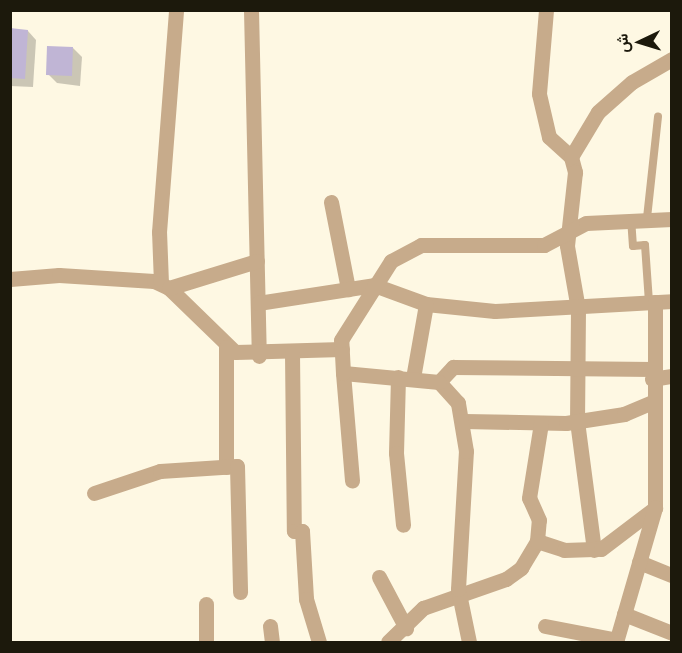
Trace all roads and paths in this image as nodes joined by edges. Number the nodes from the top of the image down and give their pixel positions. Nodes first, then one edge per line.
1 (176, 10) edge
2 (251, 10) edge
3 (546, 10) edge
4 (672, 59) edge
5 (658, 117) dead end
6 (571, 157) junction
7 (331, 202) dead end
8 (639, 218) junction
9 (672, 219) edge
10 (567, 233) junction
11 (257, 261) junction
12 (10, 279) edge
13 (374, 285) junction
14 (165, 286) junction
15 (348, 289) junction
16 (672, 301) edge
17 (652, 302) junction
18 (258, 303) junction
19 (426, 304) junction
20 (578, 309) junction
21 (226, 347) junction
22 (342, 349) junction
23 (291, 353) junction
24 (259, 356) junction
25 (578, 368) junction
26 (343, 374) junction
27 (653, 374) junction
28 (672, 376) edge
29 (405, 378) junction
30 (439, 382) junction
31 (654, 401) junction
32 (464, 421) junction
33 (578, 421) junction
34 (541, 423) junction
35 (665, 450) edge
36 (226, 467) junction
37 (352, 481) dead end
38 (94, 493) dead end
39 (656, 508) junction
40 (403, 525) dead end
41 (537, 541) junction
42 (594, 550) junction
43 (639, 562) junction
44 (672, 575) edge
45 (379, 578) dead end
46 (240, 592) dead end
47 (459, 597) junction
48 (206, 604) dead end
49 (624, 614) junction
50 (270, 626) dead end
51 (545, 626) dead end
52 (406, 627) junction
53 (672, 633) edge
54 (617, 641) edge
55 (206, 642) edge
56 (272, 642) edge
57 (319, 642) edge
58 (388, 642) edge
59 (469, 642) edge

1 - 14 street
2 - 11 street
3 - 6 street
4 - 6 street
5 - 8 lane
6 - 10 street
7 - 15 street
8 - 9 street
8 - 10 street
8 - 17 lane
10 - 13 street
10 - 20 street
11 - 14 street
11 - 18 street
12 - 14 street
13 - 15 street
13 - 19 street
13 - 22 street
14 - 21 street
15 - 18 street
16 - 17 street
17 - 20 street
17 - 27 street
18 - 24 street
19 - 20 street
19 - 29 street
20 - 25 street
21 - 24 street
21 - 36 street
22 - 23 street
22 - 26 street
23 - 24 street
23 - 57 street
25 - 27 street
25 - 30 street
25 - 33 street
26 - 29 street
26 - 37 street
27 - 28 street
27 - 31 street
29 - 30 street
29 - 40 street
30 - 32 street
31 - 33 street
31 - 35 street
32 - 34 street
32 - 47 street
33 - 34 street
33 - 42 street
34 - 41 street
35 - 39 street
36 - 38 street
36 - 46 street
39 - 42 street
39 - 43 street
41 - 42 street
41 - 47 street
43 - 44 street
43 - 49 street
45 - 52 street
47 - 52 street
47 - 59 street
48 - 55 street
49 - 53 street
49 - 54 street
50 - 56 street
51 - 54 street
52 - 58 street

